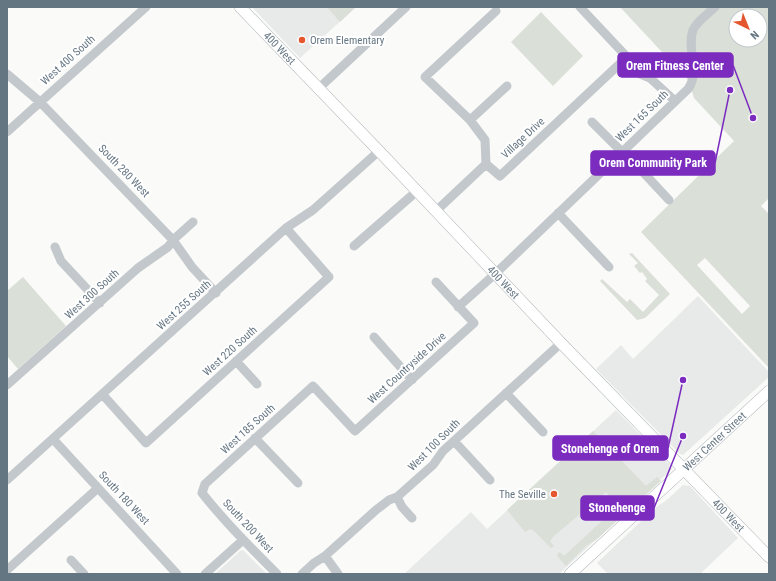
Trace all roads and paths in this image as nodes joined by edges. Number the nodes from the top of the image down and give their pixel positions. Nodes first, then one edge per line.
1 (146, 7) edge
2 (240, 7) edge
3 (406, 7) edge
4 (580, 7) edge
5 (715, 7) edge
6 (496, 11) dead end
7 (638, 73) dead end
8 (7, 74) edge
9 (507, 86) dead end
10 (318, 89) junction
11 (675, 101) junction
12 (40, 102) junction
13 (470, 120) junction
14 (592, 122) dead end
15 (7, 132) edge
16 (379, 151) junction
17 (622, 152) junction
18 (486, 164) junction
19 (417, 191) junction
20 (668, 200) dead end
21 (436, 211) junction
22 (558, 213) junction
23 (193, 222) dead end
24 (286, 228) junction
25 (173, 240) junction
26 (354, 246) dead end
27 (55, 247) dead end
28 (609, 267) dead end
29 (495, 274) junction
30 (436, 282) dead end
31 (216, 293) junction
32 (100, 303) junction
33 (458, 307) junction
34 (374, 337) dead end
35 (561, 343) junction
36 (236, 361) junction
37 (412, 380) junction
38 (257, 384) dead end
39 (7, 385) edge
40 (313, 386) joint
41 (769, 391) edge
42 (506, 393) junction
43 (103, 395) junction
44 (543, 432) dead end
45 (256, 438) junction
46 (53, 439) junction
47 (454, 441) junction
48 (684, 470) junction
49 (7, 480) edge
50 (490, 480) dead end
51 (298, 483) dead end
52 (98, 488) junction
53 (202, 493) joint
54 (397, 497) junction
55 (412, 518) dead end
56 (243, 540) junction
57 (325, 556) junction
58 (769, 557) edge
59 (71, 560) dead end
60 (7, 570) edge
61 (84, 574) edge
62 (178, 574) edge
63 (205, 574) edge
64 (277, 574) edge
65 (302, 574) edge
66 (338, 574) edge
67 (570, 574) edge

1 - 12 street, West 400 South
2 - 10 main road, 400 West
3 - 10 street
4 - 18 street, Village Drive
5 - 11 street, West 165 South
6 - 13 street
7 - 11 street
8 - 12 street, South 280 West
9 - 13 street
10 - 16 main road, 400 West
11 - 17 street, West 165 South
12 - 15 street, West 400 South
12 - 25 street, South 280 West
13 - 18 street
14 - 17 street
16 - 19 main road, 400 West
16 - 24 street, West 255 South
17 - 20 street
17 - 22 street, West 165 South
18 - 21 street
19 - 21 main road, 400 West
19 - 26 street
21 - 29 main road, 400 West
22 - 28 street
22 - 29 street, West 165 South
23 - 25 street, West 300 South
24 - 31 street, West 255 South
24 - 36 street, West 220 South
25 - 31 street, South 280 West
25 - 32 street, West 300 South
27 - 32 street
29 - 33 street
29 - 35 main road, 400 West
30 - 33 street
31 - 43 street, West 255 South
32 - 39 street, West 300 South
33 - 37 street, West Countryside Drive
34 - 37 street
35 - 42 street, West 100 South
35 - 48 main road, 400 West
36 - 38 street
36 - 43 street, West 220 South
37 - 40 street, West Countryside Drive
40 - 45 street, West 185 South
41 - 48 main road, West Center Street
42 - 44 street
42 - 47 street, West 100 South
43 - 46 street, West 255 South
45 - 51 street
45 - 53 street, West 185 South
46 - 49 street, West 255 South
46 - 52 street, South 180 West
47 - 50 street
47 - 54 street, West 100 South
48 - 58 main road, 400 West
48 - 67 main road, West Center Street
52 - 60 street
52 - 62 street, South 180 West
53 - 56 street, South 200 West
54 - 55 street
54 - 57 street, West 100 South
56 - 63 street
56 - 64 street, South 200 West
57 - 65 street, West 100 South
57 - 66 street
59 - 61 street

